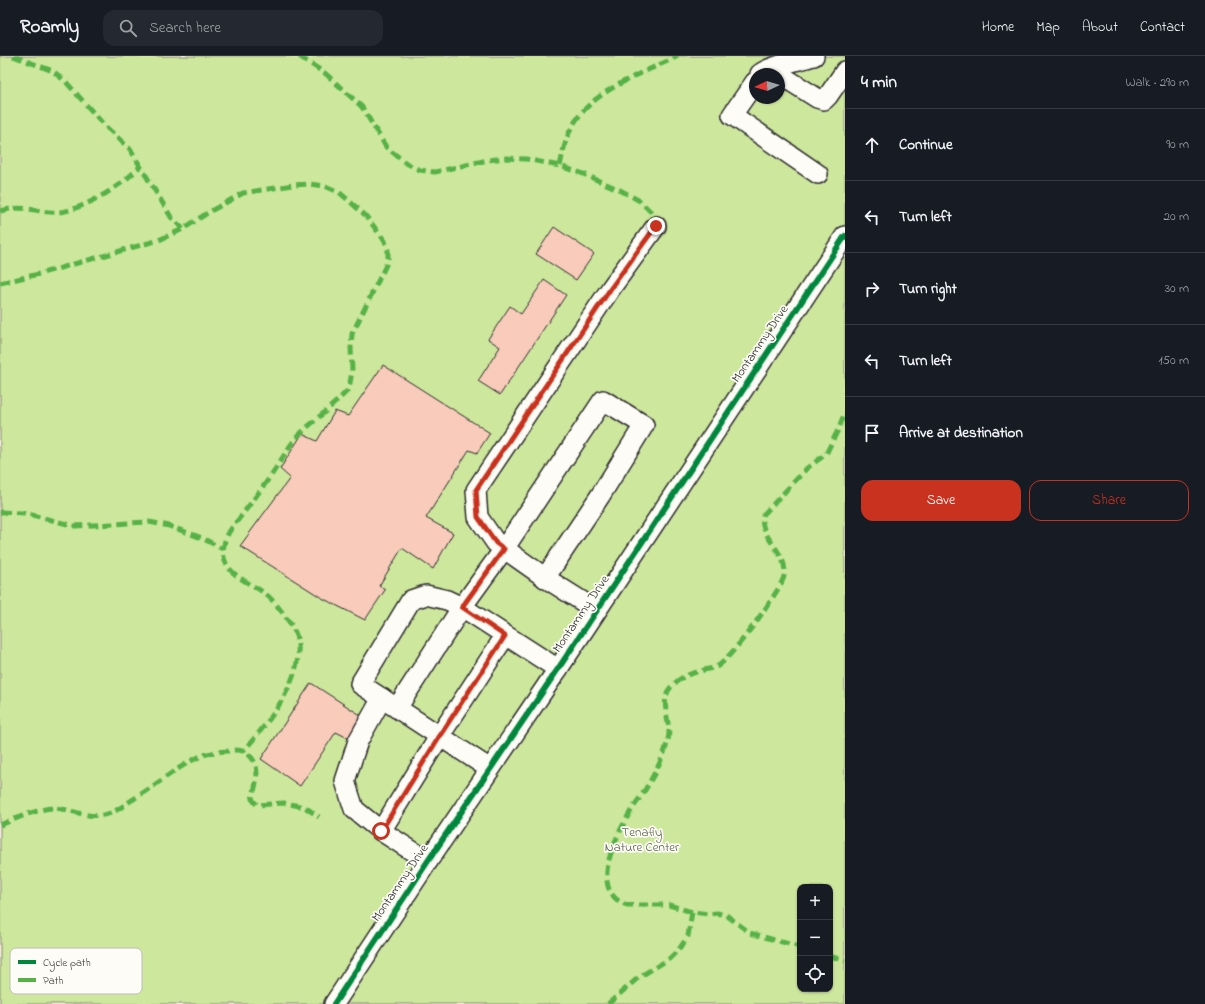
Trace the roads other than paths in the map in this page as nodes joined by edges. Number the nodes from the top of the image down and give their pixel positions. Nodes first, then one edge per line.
1 (814, 56) edge
2 (784, 68) edge
3 (845, 71) edge
4 (785, 80) edge
5 (749, 91) edge
6 (818, 174) dead end
7 (656, 226) dead end
8 (845, 236) edge
9 (504, 549) junction
10 (545, 578) junction
11 (462, 607) junction
12 (596, 610) junction
13 (505, 636) junction
14 (558, 669) junction
15 (389, 703) junction
16 (439, 737) junction
17 (490, 769) junction
18 (381, 831) junction
19 (428, 861) junction
20 (334, 1004) edge

1 - 2 street
3 - 4 street
5 - 6 street
7 - 9 street
8 - 12 street, Montammy Drive
9 - 10 street
9 - 10 street
9 - 11 street
10 - 12 street
11 - 13 street
11 - 15 street
11 - 15 street
12 - 14 street, Montammy Drive
13 - 14 street
13 - 16 street
14 - 17 street, Montammy Drive
15 - 16 street
15 - 18 street
16 - 17 street
16 - 18 street
17 - 19 street, Montammy Drive
18 - 19 street
19 - 20 street, Montammy Drive

